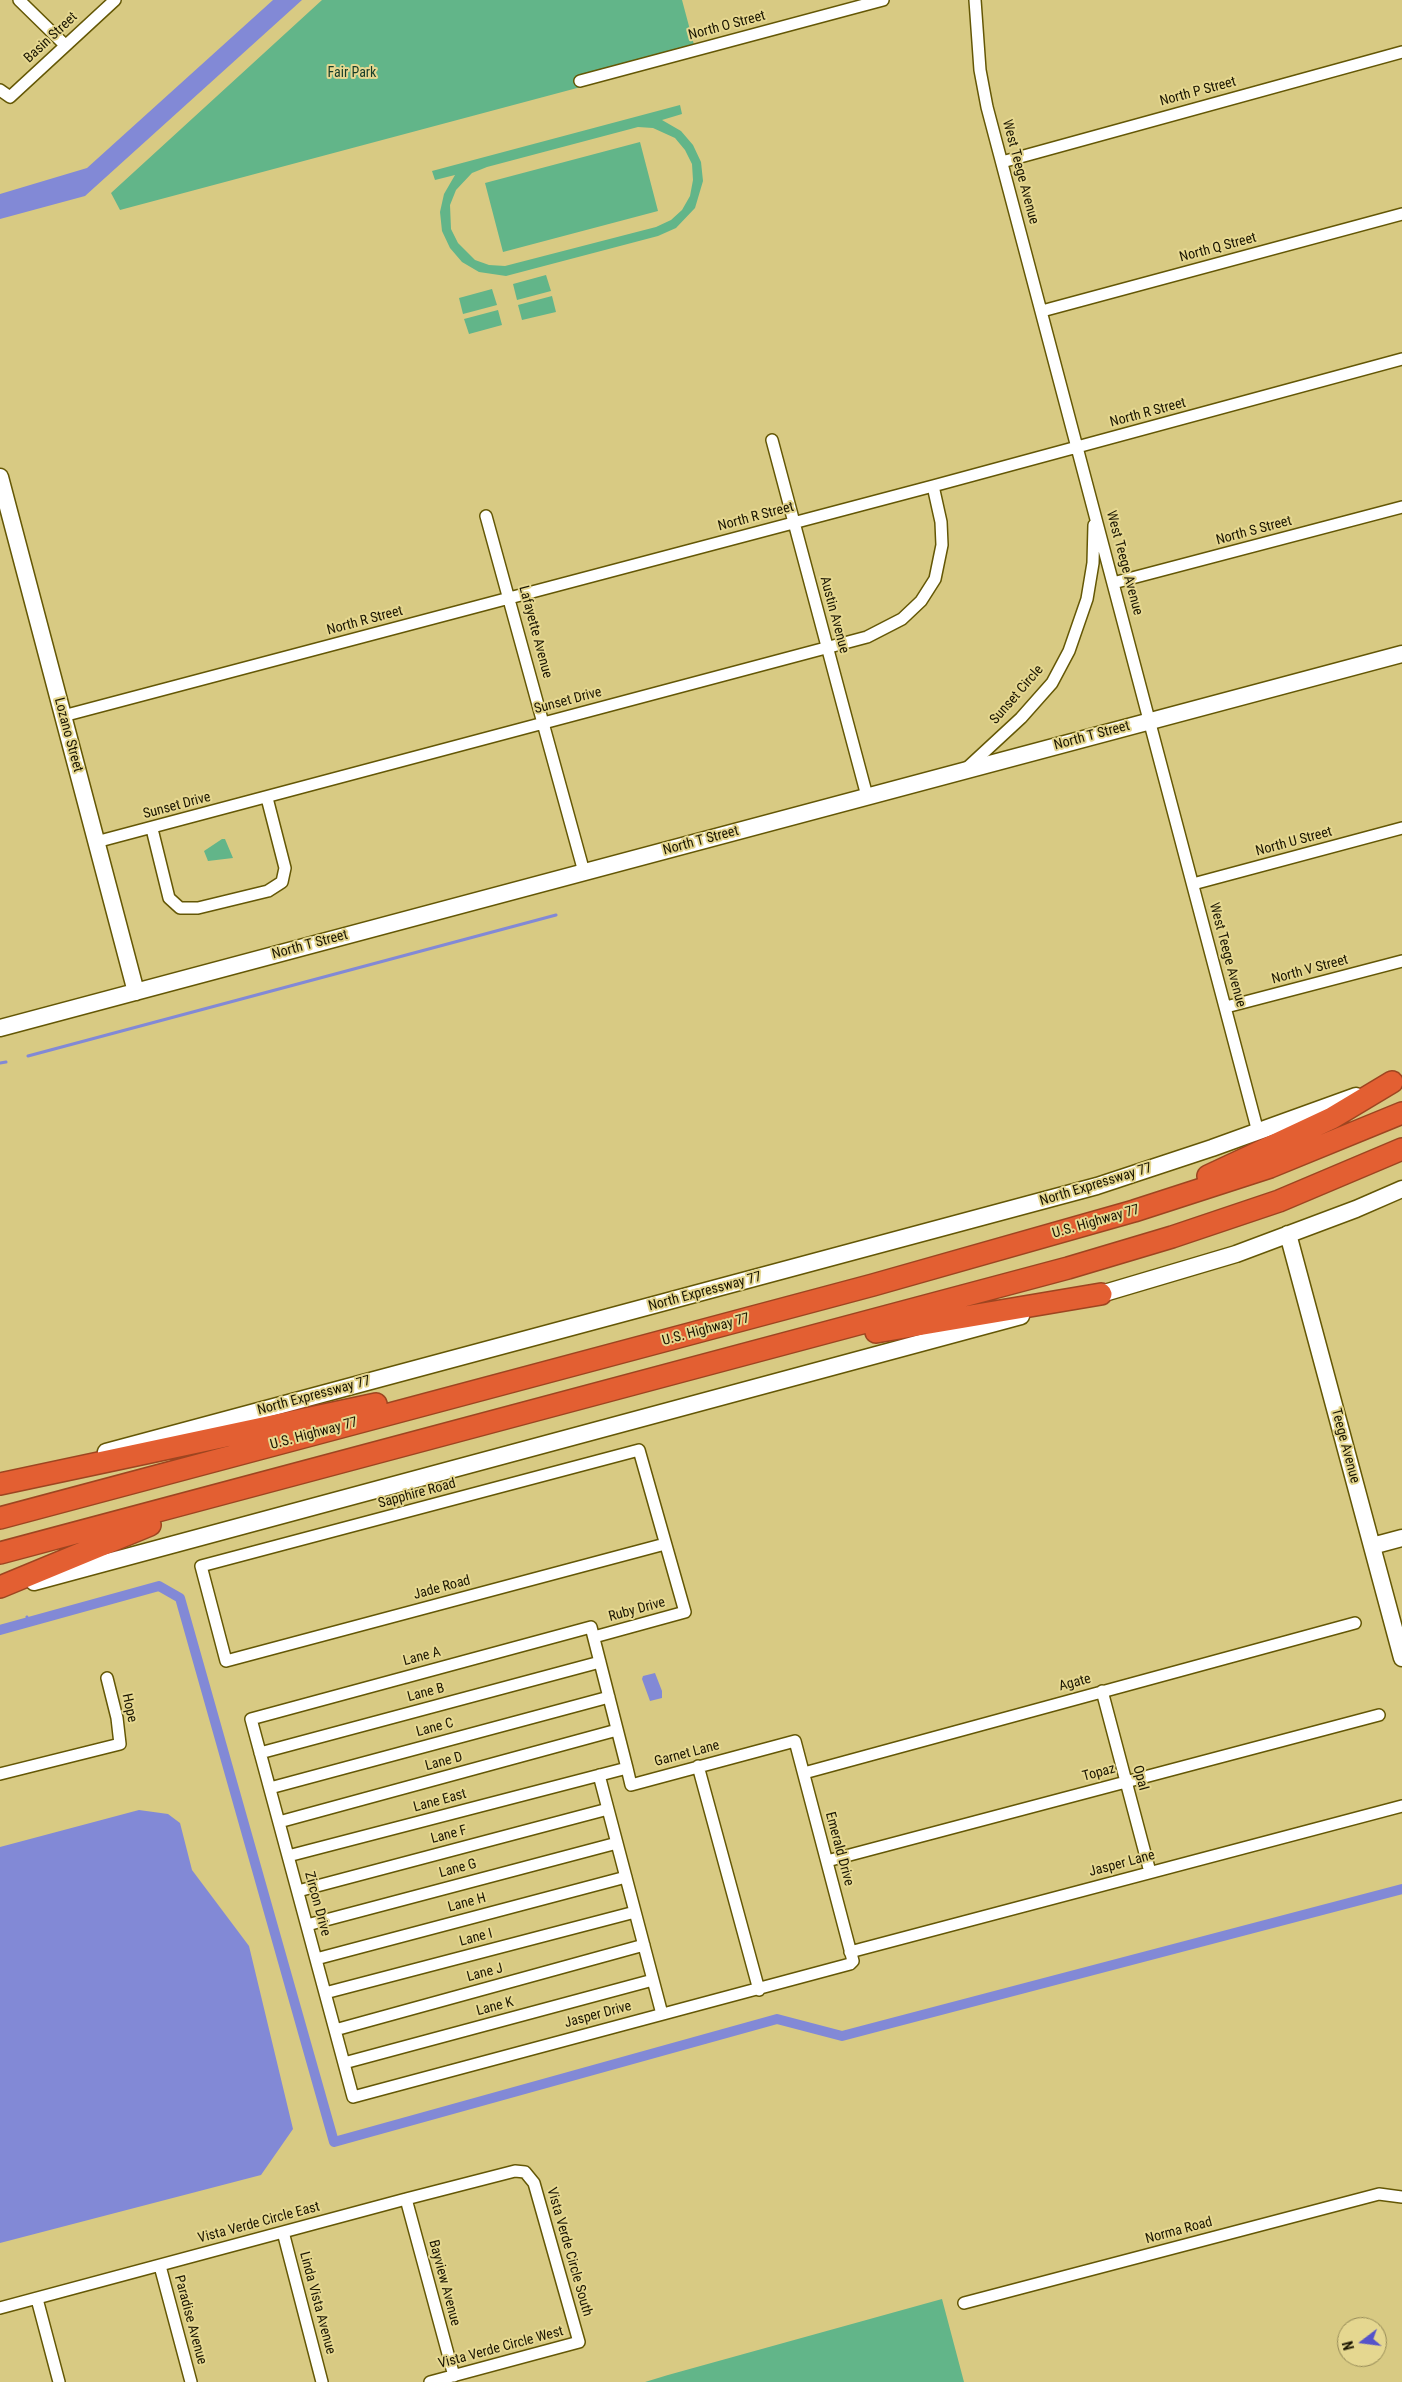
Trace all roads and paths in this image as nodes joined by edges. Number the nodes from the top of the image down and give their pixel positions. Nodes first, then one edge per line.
1 (18, 0) edge
2 (115, 0) edge
3 (883, 0) edge
4 (975, 0) edge
5 (65, 45) junction
6 (1402, 52) edge
7 (580, 81) dead end
8 (4, 93) edge
9 (1002, 162) junction
10 (1402, 214) edge
11 (1042, 311) junction
12 (1402, 360) edge
13 (772, 440) dead end
14 (1078, 448) junction
15 (0, 477) edge
16 (934, 486) junction
17 (1402, 507) edge
18 (1094, 510) junction
19 (486, 516) dead end
20 (795, 522) junction
21 (1113, 583) junction
22 (510, 598) junction
23 (827, 648) junction
24 (1402, 654) edge
25 (63, 716) junction
26 (1149, 721) junction
27 (544, 724) junction
28 (964, 770) junction
29 (867, 796) junction
30 (267, 798) junction
31 (152, 828) junction
32 (1402, 828) edge
33 (96, 842) junction
34 (584, 872) junction
35 (1194, 884) junction
36 (1402, 961) edge
37 (136, 992) junction
38 (1226, 1007) junction
39 (0, 1028) edge
40 (1397, 1080) edge
41 (1402, 1113) edge
42 (1258, 1132) junction
43 (1402, 1149) edge
44 (1402, 1189) edge
45 (1134, 1211) junction
46 (1288, 1234) junction
47 (1101, 1294) junction
48 (555, 1370) junction
49 (670, 1374) junction
50 (640, 1450) joint
51 (339, 1462) junction
52 (0, 1480) edge
53 (0, 1484) edge
54 (0, 1518) edge
55 (1402, 1538) edge
56 (665, 1544) junction
57 (1372, 1546) junction
58 (0, 1553) edge
59 (0, 1587) edge
60 (0, 1591) edge
61 (1354, 1623) dead end
62 (594, 1637) junction
63 (1402, 1658) edge
64 (226, 1661) joint
65 (600, 1662) junction
66 (107, 1678) dead end
67 (1102, 1691) junction
68 (609, 1697) junction
69 (1379, 1715) dead end
70 (251, 1719) joint
71 (617, 1730) junction
72 (795, 1741) joint
73 (260, 1753) junction
74 (698, 1766) junction
75 (627, 1768) junction
76 (1, 1771) edge
77 (804, 1773) junction
78 (599, 1775) junction
79 (1126, 1782) junction
80 (270, 1788) junction
81 (1402, 1806) edge
82 (608, 1808) junction
83 (279, 1822) junction
84 (617, 1843) junction
85 (288, 1856) junction
86 (827, 1862) junction
87 (1150, 1872) junction
88 (626, 1877) junction
89 (298, 1891) junction
90 (635, 1912) junction
91 (307, 1925) junction
92 (644, 1945) junction
93 (850, 1952) junction
94 (316, 1959) junction
95 (850, 1964) joint
96 (653, 1980) junction
97 (759, 1990) junction
98 (325, 1993) junction
99 (662, 2014) junction
100 (335, 2030) junction
101 (344, 2063) junction
102 (353, 2097) joint
103 (525, 2172) joint
104 (1402, 2198) edge
105 (406, 2199) junction
106 (283, 2232) junction
107 (160, 2266) junction
108 (37, 2299) junction
109 (964, 2304) dead end
110 (0, 2308) edge
111 (579, 2342) joint
112 (454, 2376) junction
113 (59, 2382) edge
114 (191, 2382) edge
115 (322, 2382) edge
116 (430, 2382) edge

1 - 5 street
2 - 5 street, Basin Street
3 - 7 street, North O Street
4 - 9 street, West Teege Avenue
5 - 8 street, Basin Street
6 - 9 street, North P Street
9 - 11 street, West Teege Avenue
10 - 11 street, North Q Street
11 - 14 street, West Teege Avenue
12 - 14 street, North R Street
13 - 20 street, Austin Avenue
14 - 16 street, North R Street
14 - 18 street, West Teege Avenue
15 - 25 main road, Lozano Street
16 - 20 street, North R Street
16 - 23 street, Sunset Drive
17 - 21 street, North S Street
18 - 21 street, West Teege Avenue
18 - 28 street, Sunset Circle
19 - 22 street, Lafayette Avenue
20 - 22 street, North R Street
20 - 23 street, Austin Avenue
21 - 26 street, West Teege Avenue
22 - 25 street, North R Street
22 - 27 street, Lafayette Avenue
23 - 27 street, Sunset Drive
23 - 29 street, Austin Avenue
24 - 26 main road, North T Street
25 - 33 main road, Lozano Street
26 - 28 main road, North T Street
26 - 35 street, West Teege Avenue
27 - 30 street, Sunset Drive
27 - 34 street, Lafayette Avenue
28 - 29 main road, North T Street
29 - 34 main road, North T Street
30 - 31 street, Sunset Drive
30 - 31 street
31 - 33 street, Sunset Drive
32 - 35 street, North U Street
33 - 37 main road, Lozano Street
34 - 37 main road, North T Street
35 - 38 street, West Teege Avenue
36 - 38 street, North V Street
37 - 39 main road, North T Street
38 - 42 street, West Teege Avenue
40 - 42 main road, North Expressway 77
40 - 45 highway
41 - 45 highway, U.S. Highway 77
42 - 52 main road, North Expressway 77
43 - 49 highway
44 - 46 main road
45 - 48 highway, U.S. Highway 77
46 - 47 main road
46 - 57 main road, Teege Avenue
47 - 49 highway
47 - 60 main road
48 - 53 highway
48 - 54 highway, U.S. Highway 77
49 - 51 highway
50 - 56 street, Ruby Drive
50 - 64 street, Sapphire Road
51 - 58 highway
51 - 59 highway
55 - 57 main road
56 - 62 street, Ruby Drive
56 - 64 street, Jade Road
57 - 63 main road, Teege Avenue
61 - 67 street, Agate
62 - 65 street
62 - 70 street, Lane A
65 - 68 street
65 - 73 street, Lane B
66 - 76 street, Hope
67 - 77 street, Agate
67 - 79 street, Opal
68 - 71 street
68 - 80 street, Lane C
69 - 79 street, Topaz
70 - 73 street, Zircon Drive
71 - 75 street
71 - 83 street, Lane D
72 - 74 street, Garnet Lane
72 - 77 street, Emerald Drive
73 - 80 street, Zircon Drive
74 - 75 street, Garnet Lane
74 - 97 street
75 - 78 street
77 - 86 street, Emerald Drive
78 - 82 street
78 - 85 street, Lane East
79 - 86 street, Topaz
79 - 87 street, Opal
80 - 83 street, Zircon Drive
81 - 87 street, Jasper Lane
82 - 84 street
82 - 89 street, Lane F
83 - 85 street, Zircon Drive
84 - 88 street
84 - 91 street, Lane G
85 - 89 street, Zircon Drive
86 - 93 street, Emerald Drive
87 - 93 street, Jasper Lane
88 - 90 street
88 - 94 street, Lane H
89 - 91 street, Zircon Drive
90 - 92 street
90 - 98 street, Lane I
91 - 94 street, Zircon Drive
92 - 96 street
92 - 100 street, Lane J
93 - 95 street, Emerald Drive
94 - 98 street, Zircon Drive
95 - 97 street, Jasper Drive
96 - 99 street
96 - 101 street, Lane K
97 - 99 street, Jasper Drive
98 - 100 street, Zircon Drive
99 - 102 street, Jasper Drive
100 - 101 street, Zircon Drive
101 - 102 street, Zircon Drive
103 - 105 street, Vista Verde Circle East
103 - 111 street, Vista Verde Circle South
104 - 109 street, Norma Road
105 - 106 street, Vista Verde Circle East
105 - 112 street, Bayview Avenue
106 - 107 street, Vista Verde Circle East
106 - 115 street, Linda Vista Avenue
107 - 108 street, Vista Verde Circle East
107 - 114 street, Paradise Avenue
108 - 110 street, Vista Verde Circle East
108 - 113 street
111 - 112 street, Vista Verde Circle West
112 - 116 street, Vista Verde Circle West

